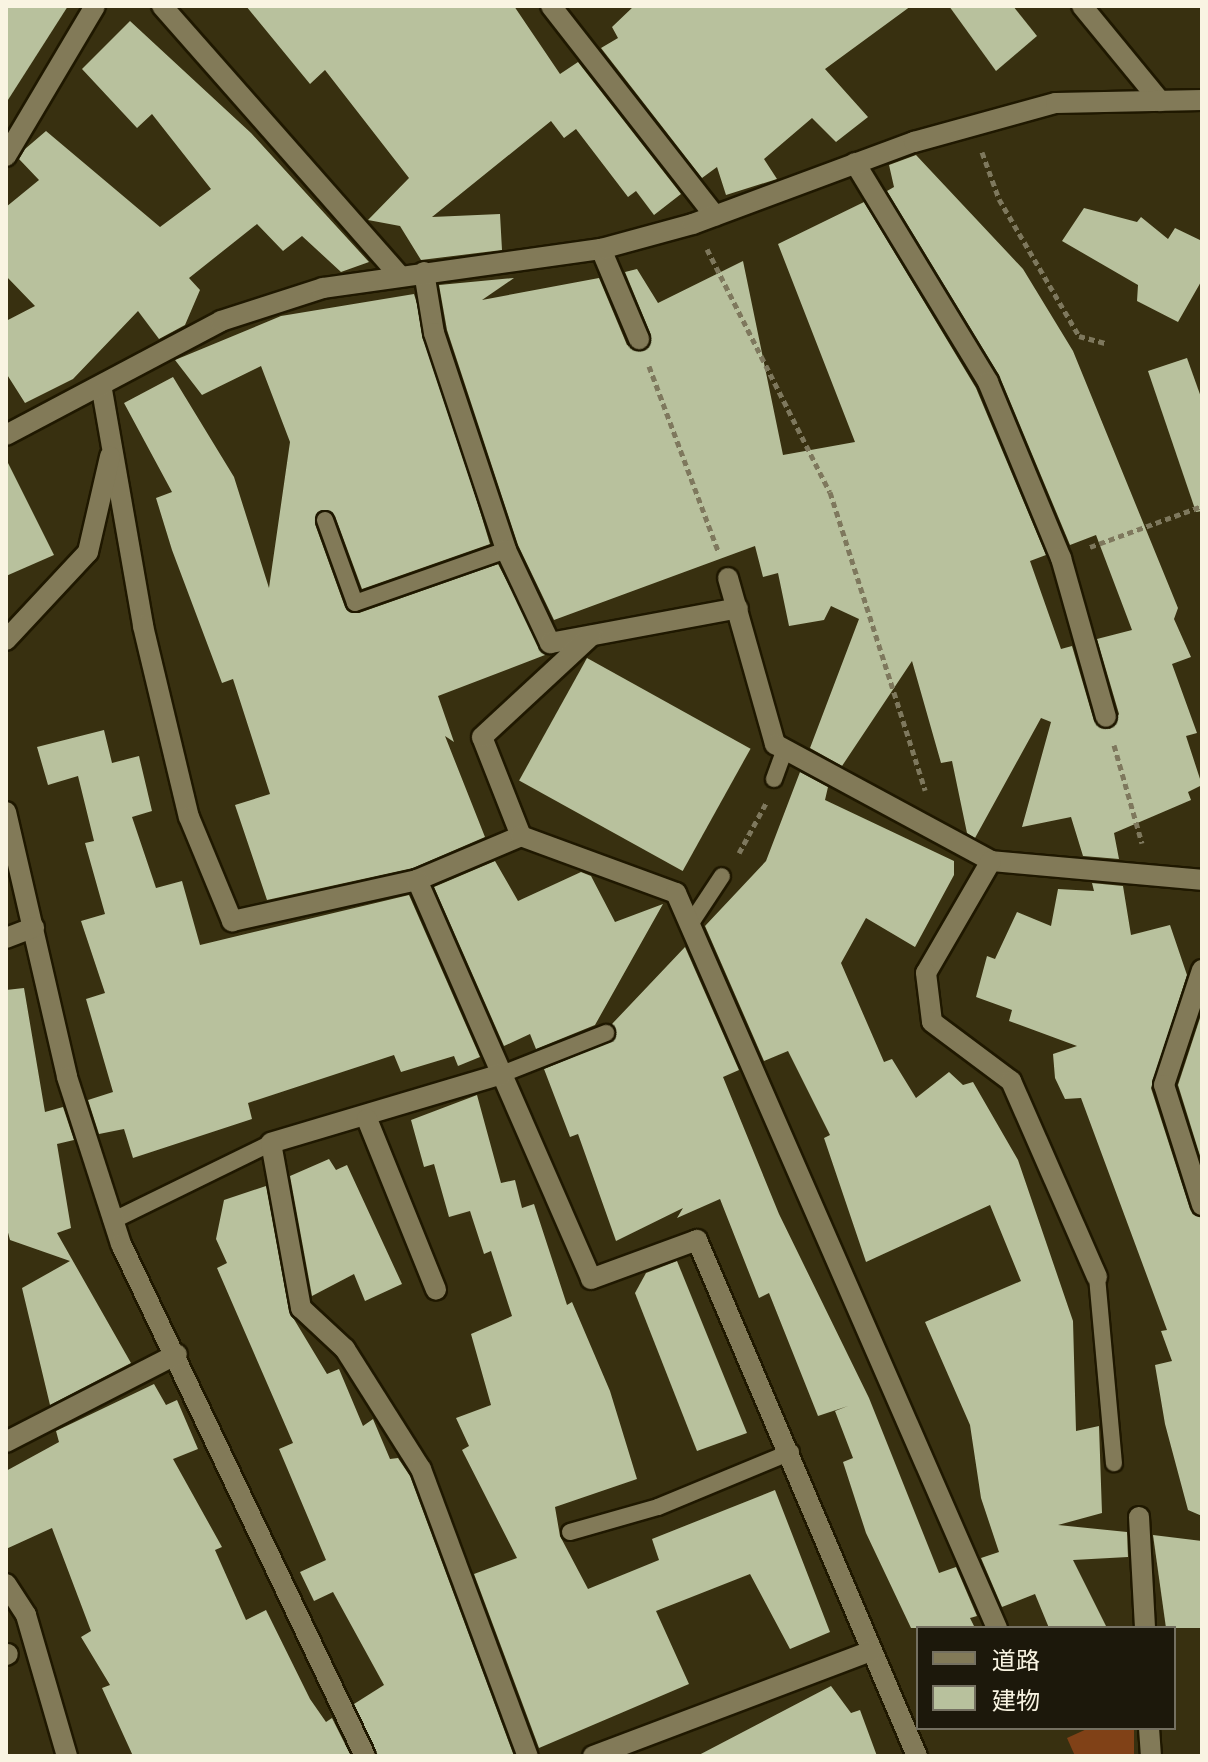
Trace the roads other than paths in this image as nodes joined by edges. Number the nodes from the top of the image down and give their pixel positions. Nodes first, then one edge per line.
1 (95, 6) edge
2 (162, 6) edge
3 (1082, 6) edge
4 (556, 7) edge
5 (1202, 100) edge
6 (1160, 101) junction
7 (6, 156) edge
8 (855, 163) junction
9 (715, 216) junction
10 (601, 249) junction
11 (424, 272) junction
12 (399, 275) junction
13 (639, 339) road end
14 (102, 390) junction
15 (6, 435) edge
16 (111, 453) junction
17 (325, 520) dead end
18 (506, 550) junction
19 (728, 578) road end
20 (738, 608) junction
21 (591, 636) junction
22 (6, 640) edge
23 (1106, 717) road end
24 (785, 749) junction
25 (774, 779) road end
26 (6, 812) edge
27 (521, 836) junction
28 (991, 861) junction
29 (722, 876) road end
30 (417, 880) junction
31 (1202, 880) edge
32 (691, 923) junction
33 (34, 927) junction
34 (6, 938) edge
35 (1202, 970) edge
36 (606, 1033) dead end
37 (502, 1074) junction
38 (367, 1119) junction
39 (271, 1143) junction
40 (1202, 1205) edge
41 (112, 1221) junction
42 (1097, 1277) joint
43 (436, 1290) dead end
44 (177, 1354) junction
45 (6, 1442) edge
46 (791, 1452) junction
47 (1114, 1463) dead end
48 (1139, 1517) dead end
49 (570, 1532) dead end
50 (6, 1584) edge
51 (996, 1626) edge
52 (1145, 1626) edge
53 (871, 1651) junction
54 (912, 1727) edge
55 (1149, 1730) edge
56 (67, 1756) edge
57 (365, 1756) edge
58 (528, 1756) edge
59 (593, 1756) edge
60 (917, 1756) edge
61 (1151, 1756) edge

1 - 7 street
2 - 12 street
3 - 6 street
4 - 9 street
5 - 6 street
6 - 8 street
8 - 9 street
8 - 23 street
9 - 10 street
10 - 11 street
10 - 13 street
11 - 12 street
11 - 18 street
12 - 14 street
14 - 15 street
14 - 16 street
16 - 22 street
16 - 30 street
17 - 18 lane
18 - 21 street
19 - 20 street
20 - 21 street
20 - 24 street
21 - 27 street
24 - 25 lane
24 - 28 street
26 - 33 street
27 - 30 street
27 - 32 street
28 - 31 street
28 - 42 street
29 - 32 lane
30 - 37 street
32 - 51 street
33 - 34 street
33 - 41 street
35 - 40 street
36 - 37 lane
37 - 38 street
37 - 46 street
38 - 39 street
38 - 43 street
39 - 41 lane
39 - 58 street
41 - 44 street
42 - 47 lane
44 - 45 street
44 - 57 street
46 - 49 lane
46 - 53 street
48 - 52 street
50 - 56 street
53 - 54 street
53 - 59 street
54 - 60 street
55 - 61 street

